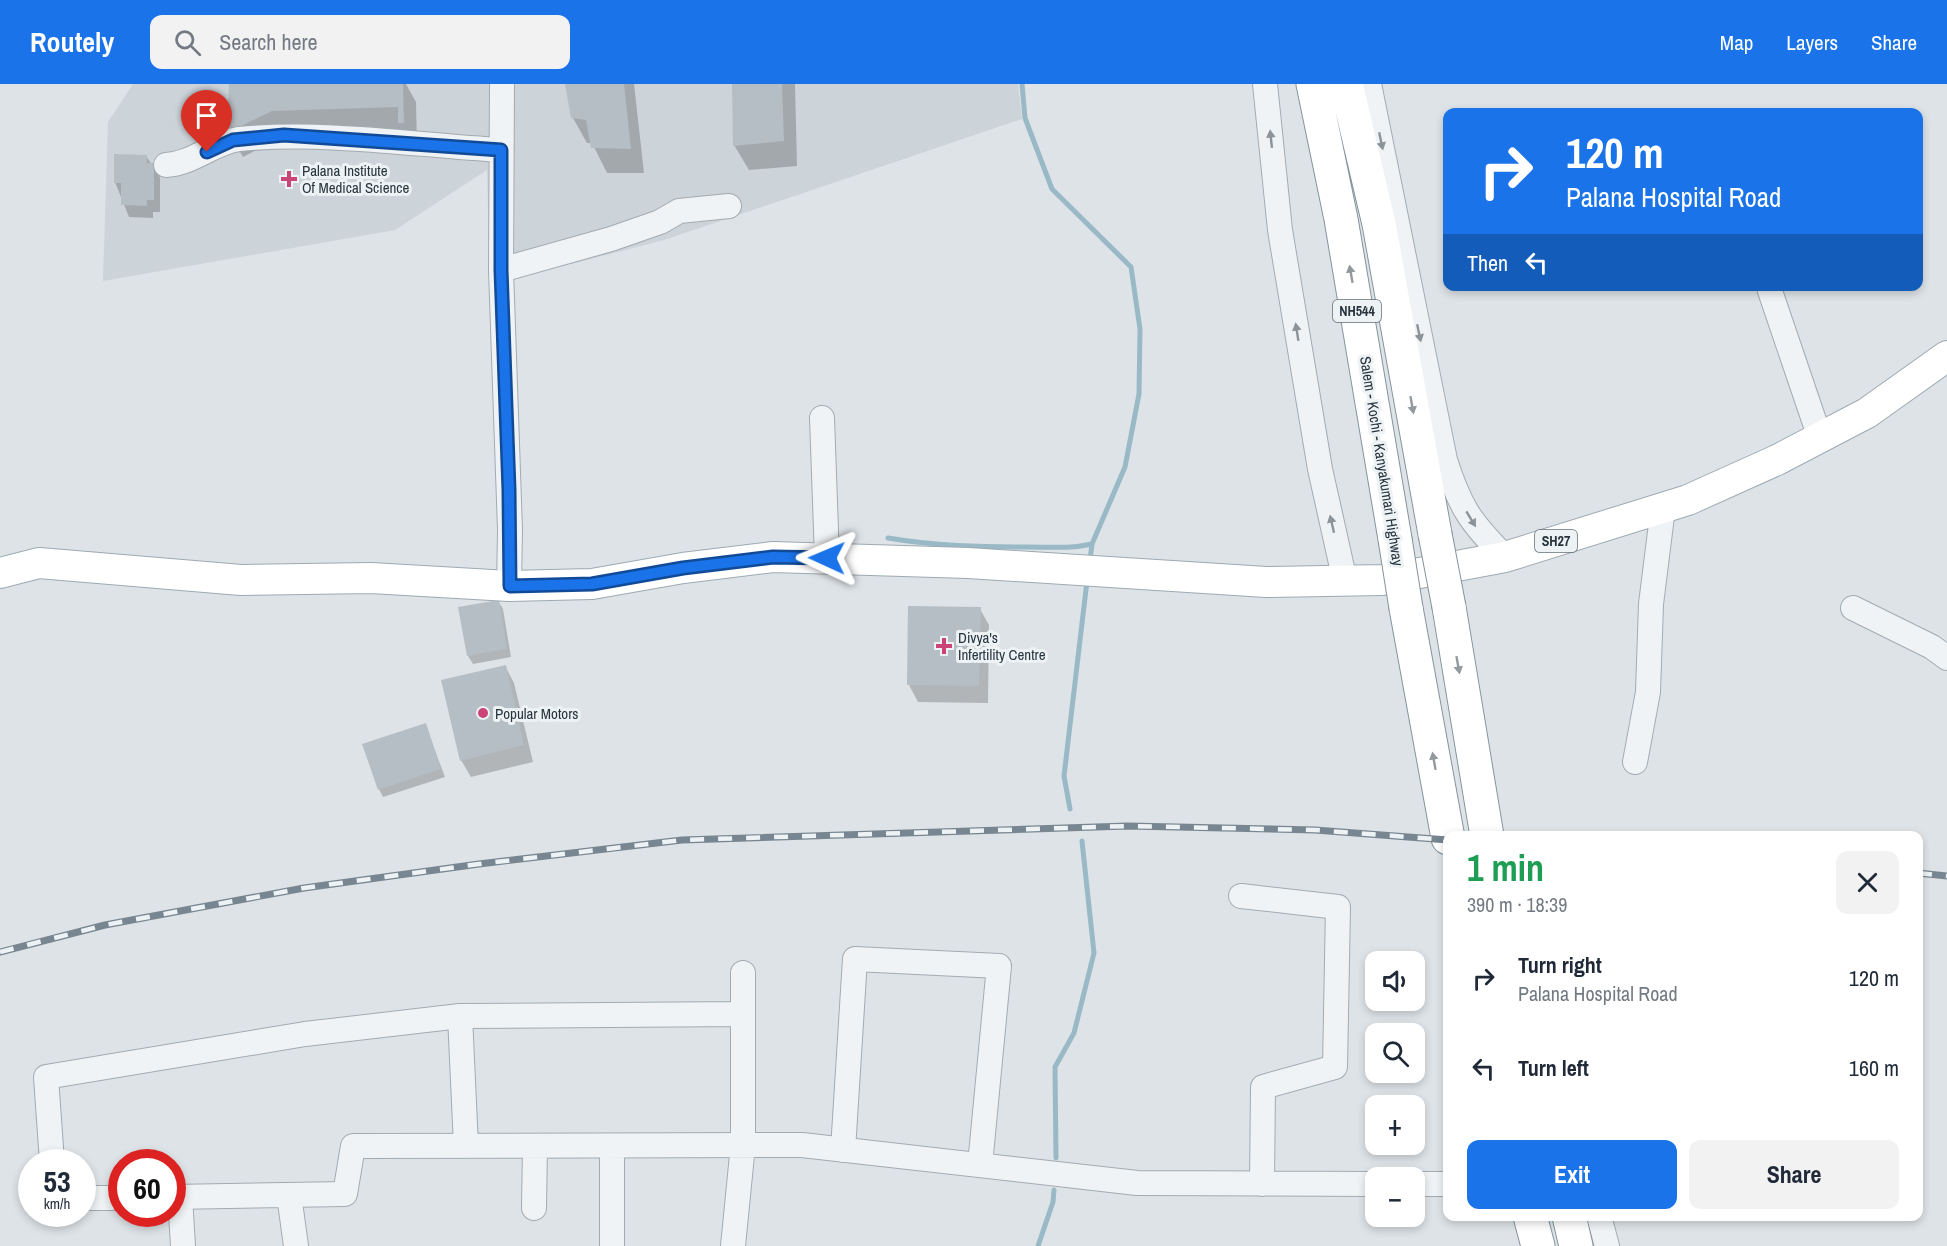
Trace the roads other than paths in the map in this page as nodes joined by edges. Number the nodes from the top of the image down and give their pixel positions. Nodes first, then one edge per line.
1 (502, 84) edge
2 (1265, 84) edge
3 (1313, 84) edge
4 (1346, 84) edge
5 (1369, 84) edge
6 (501, 150) junction
7 (166, 165) dead end
8 (729, 206) dead end
9 (501, 270) junction
10 (1770, 291) dead end
11 (1947, 356) edge
12 (822, 418) dead end
13 (1820, 438) junction
14 (1664, 508) junction
15 (1505, 557) junction
16 (827, 558) junction
17 (0, 573) edge
18 (1344, 581) junction
19 (510, 586) junction
20 (1853, 609) dead end
21 (1947, 658) edge
22 (1635, 762) dead end
23 (1486, 824) edge
24 (1446, 828) edge
25 (1241, 896) dead end
26 (743, 974) dead end
27 (743, 1014) junction
28 (460, 1016) junction
29 (743, 1145) junction
30 (466, 1146) junction
31 (535, 1146) junction
32 (612, 1146) junction
33 (51, 1149) edge
34 (843, 1150) junction
35 (980, 1165) junction
36 (1262, 1184) junction
37 (1365, 1184) edge
38 (1425, 1184) edge
39 (1443, 1184) edge
40 (289, 1195) junction
41 (186, 1197) edge
42 (534, 1208) dead end
43 (1516, 1221) edge
44 (1531, 1221) edge
45 (1570, 1221) edge
46 (1600, 1221) edge
47 (180, 1227) edge
48 (183, 1246) edge
49 (296, 1246) edge
50 (612, 1246) edge
51 (734, 1246) edge
52 (1523, 1246) edge
53 (1538, 1246) edge
54 (1576, 1246) edge
55 (1607, 1246) edge

1 - 6 street
18 -> 2 street
24 -> 3 highway, Salem - Kochi - Kanyakumari Highway / NH544, bridge
4 -> 23 highway, NH544, bridge
5 -> 15 street
6 - 7 street
6 - 9 street
8 - 9 street
9 - 19 street
10 - 13 street
11 - 13 main road, SH27
12 - 16 street
13 - 14 main road, SH27
14 - 15 main road, SH27
14 - 22 street
15 - 18 main road, SH27
16 - 18 main road, SH27
16 - 19 main road, SH27
17 - 19 main road, SH27
20 - 21 street
25 - 36 street
26 - 27 street
27 - 28 street
27 - 29 street
28 - 30 street
28 - 33 street
29 - 32 street
29 - 34 street
29 - 51 street
30 - 31 street
30 - 40 street
31 - 32 street
31 - 42 street
32 - 50 street
34 - 35 street
34 - 35 street
35 - 36 street
36 - 37 street
38 - 39 street
40 - 41 street
40 - 49 street
43 - 52 street
44 - 53 highway
45 - 54 highway
46 - 55 street
47 - 48 street

